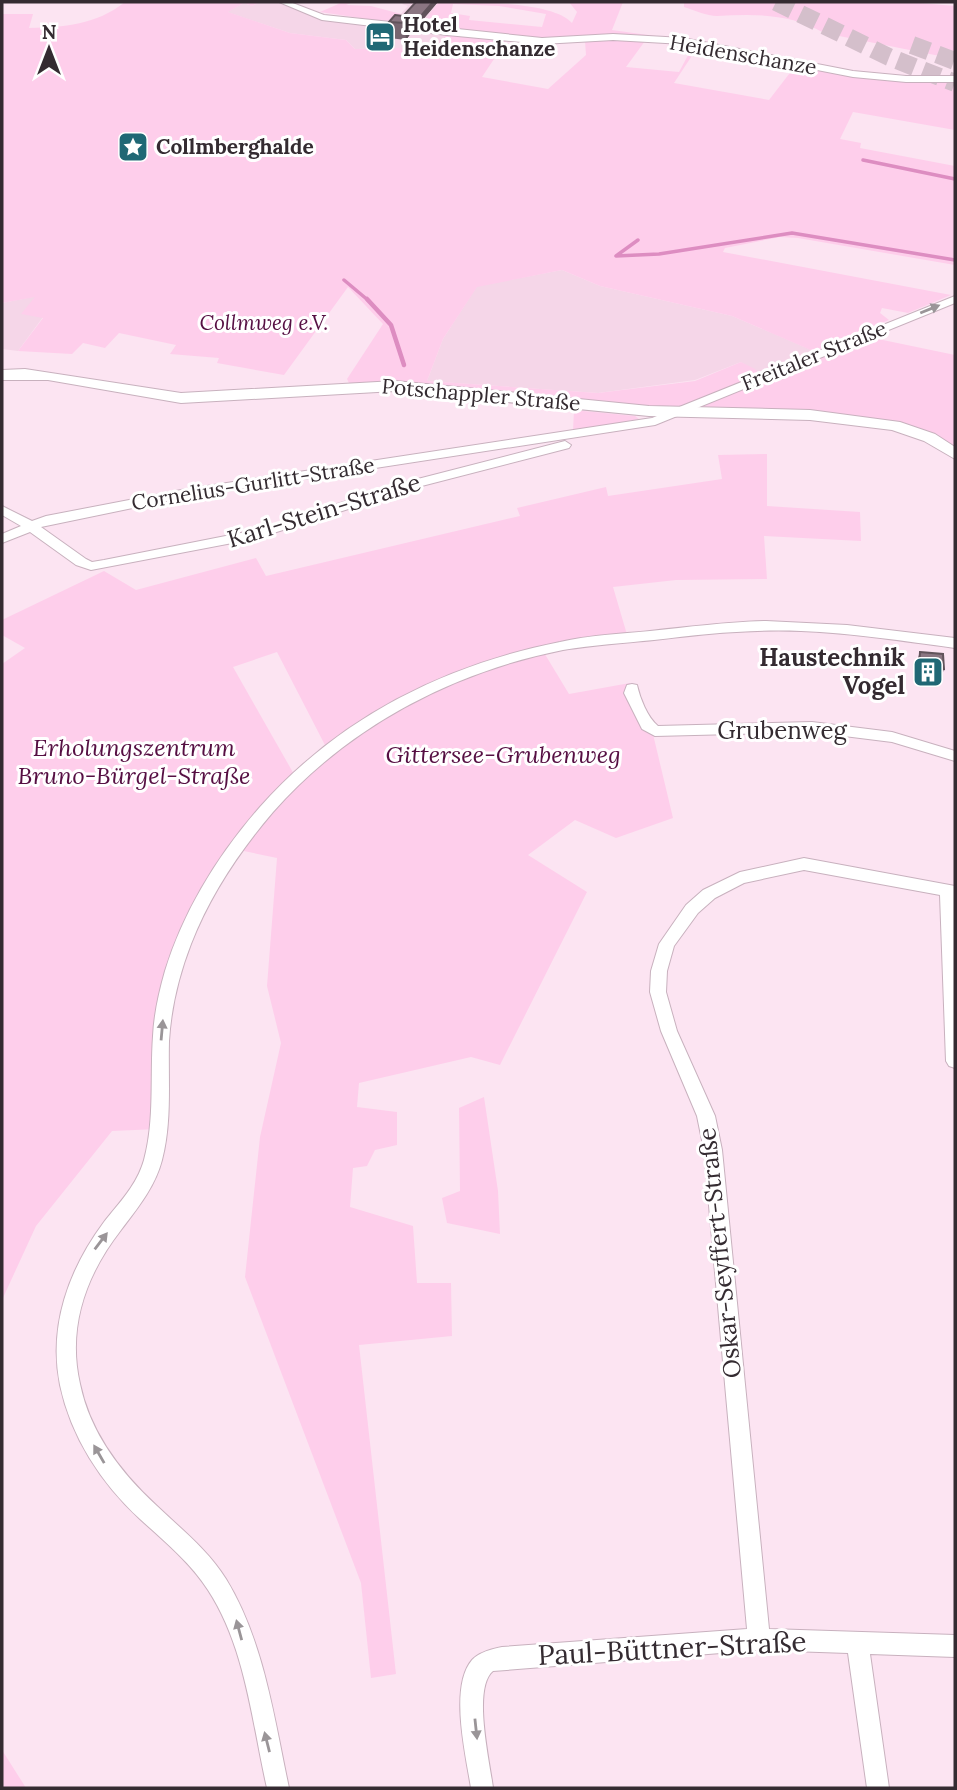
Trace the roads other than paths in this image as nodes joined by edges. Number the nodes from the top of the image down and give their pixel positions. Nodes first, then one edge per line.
1 (283, 2) edge
2 (955, 79) edge
3 (955, 299) edge
4 (2, 376) edge
5 (673, 413) junction
6 (654, 421) junction
7 (955, 454) edge
8 (2, 510) edge
9 (29, 525) junction
10 (2, 539) edge
11 (955, 643) edge
12 (632, 689) dead end
13 (955, 756) edge
14 (951, 891) edge
15 (955, 1061) edge
16 (759, 1639) junction
17 (857, 1642) junction
18 (955, 1646) edge
19 (278, 1788) edge
20 (482, 1788) edge
21 (878, 1788) edge

1 - 2 street, Heidenschanze
5 -> 3 street, Freitaler Straße
4 - 5 street, Potschappler Straße
5 - 6 street, Cornelius-Gurlitt-Straße
5 - 7 street, Potschappler Straße
6 - 9 street, Cornelius-Gurlitt-Straße
6 - 9 street, Karl-Stein-Straße
8 - 9 street, Karl-Stein-Straße
9 - 10 street, Cornelius-Gurlitt-Straße
19 -> 11 street
12 - 13 street, Grubenweg
14 - 15 street
14 - 16 street, Oskar-Seyffert-Straße
16 - 17 street, Paul-Büttner-Straße
16 -> 20 street, Paul-Büttner-Straße
17 - 18 street, Paul-Büttner-Straße
17 - 21 street

